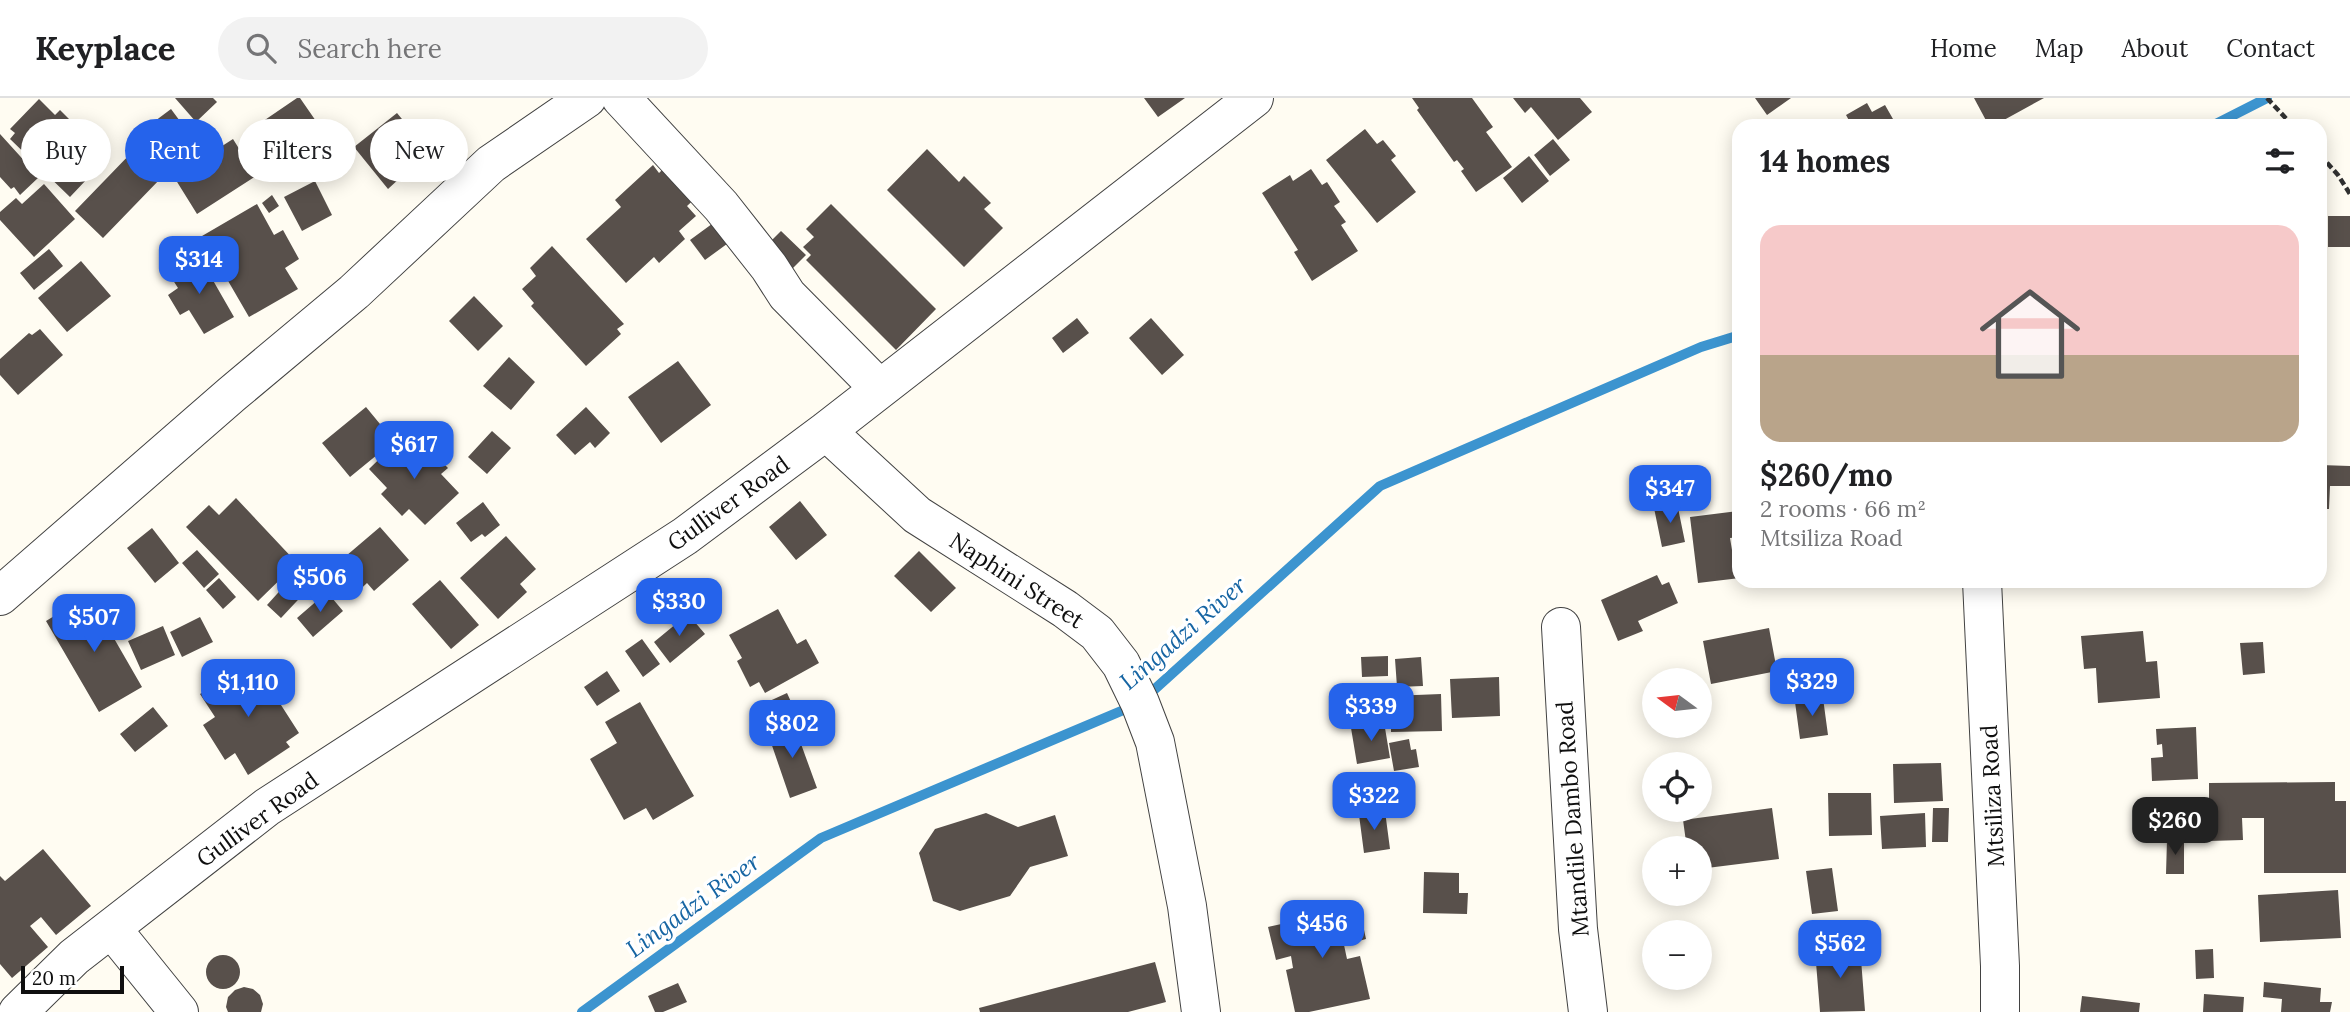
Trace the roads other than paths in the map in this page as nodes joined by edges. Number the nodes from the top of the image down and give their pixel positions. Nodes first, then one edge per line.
1 (587, 98) edge
2 (621, 98) edge
3 (1254, 98) edge
4 (880, 389) junction
5 (826, 431) junction
6 (1982, 588) edge
7 (0, 596) edge
8 (1560, 626) dead end
9 (111, 929) junction
10 (18, 1012) edge
11 (179, 1012) edge
12 (1201, 1012) edge
13 (1588, 1012) edge
14 (2000, 1012) edge

1 - 7 street
2 - 4 street
3 - 4 street, Gulliver Road
4 - 5 street, Gulliver Road
5 - 9 street, Gulliver Road
5 - 12 street, Naphini Street
6 - 14 street, Mtsiliza Road
8 - 13 street, Mtandile Dambo Road
9 - 10 street, Gulliver Road
9 - 11 street

